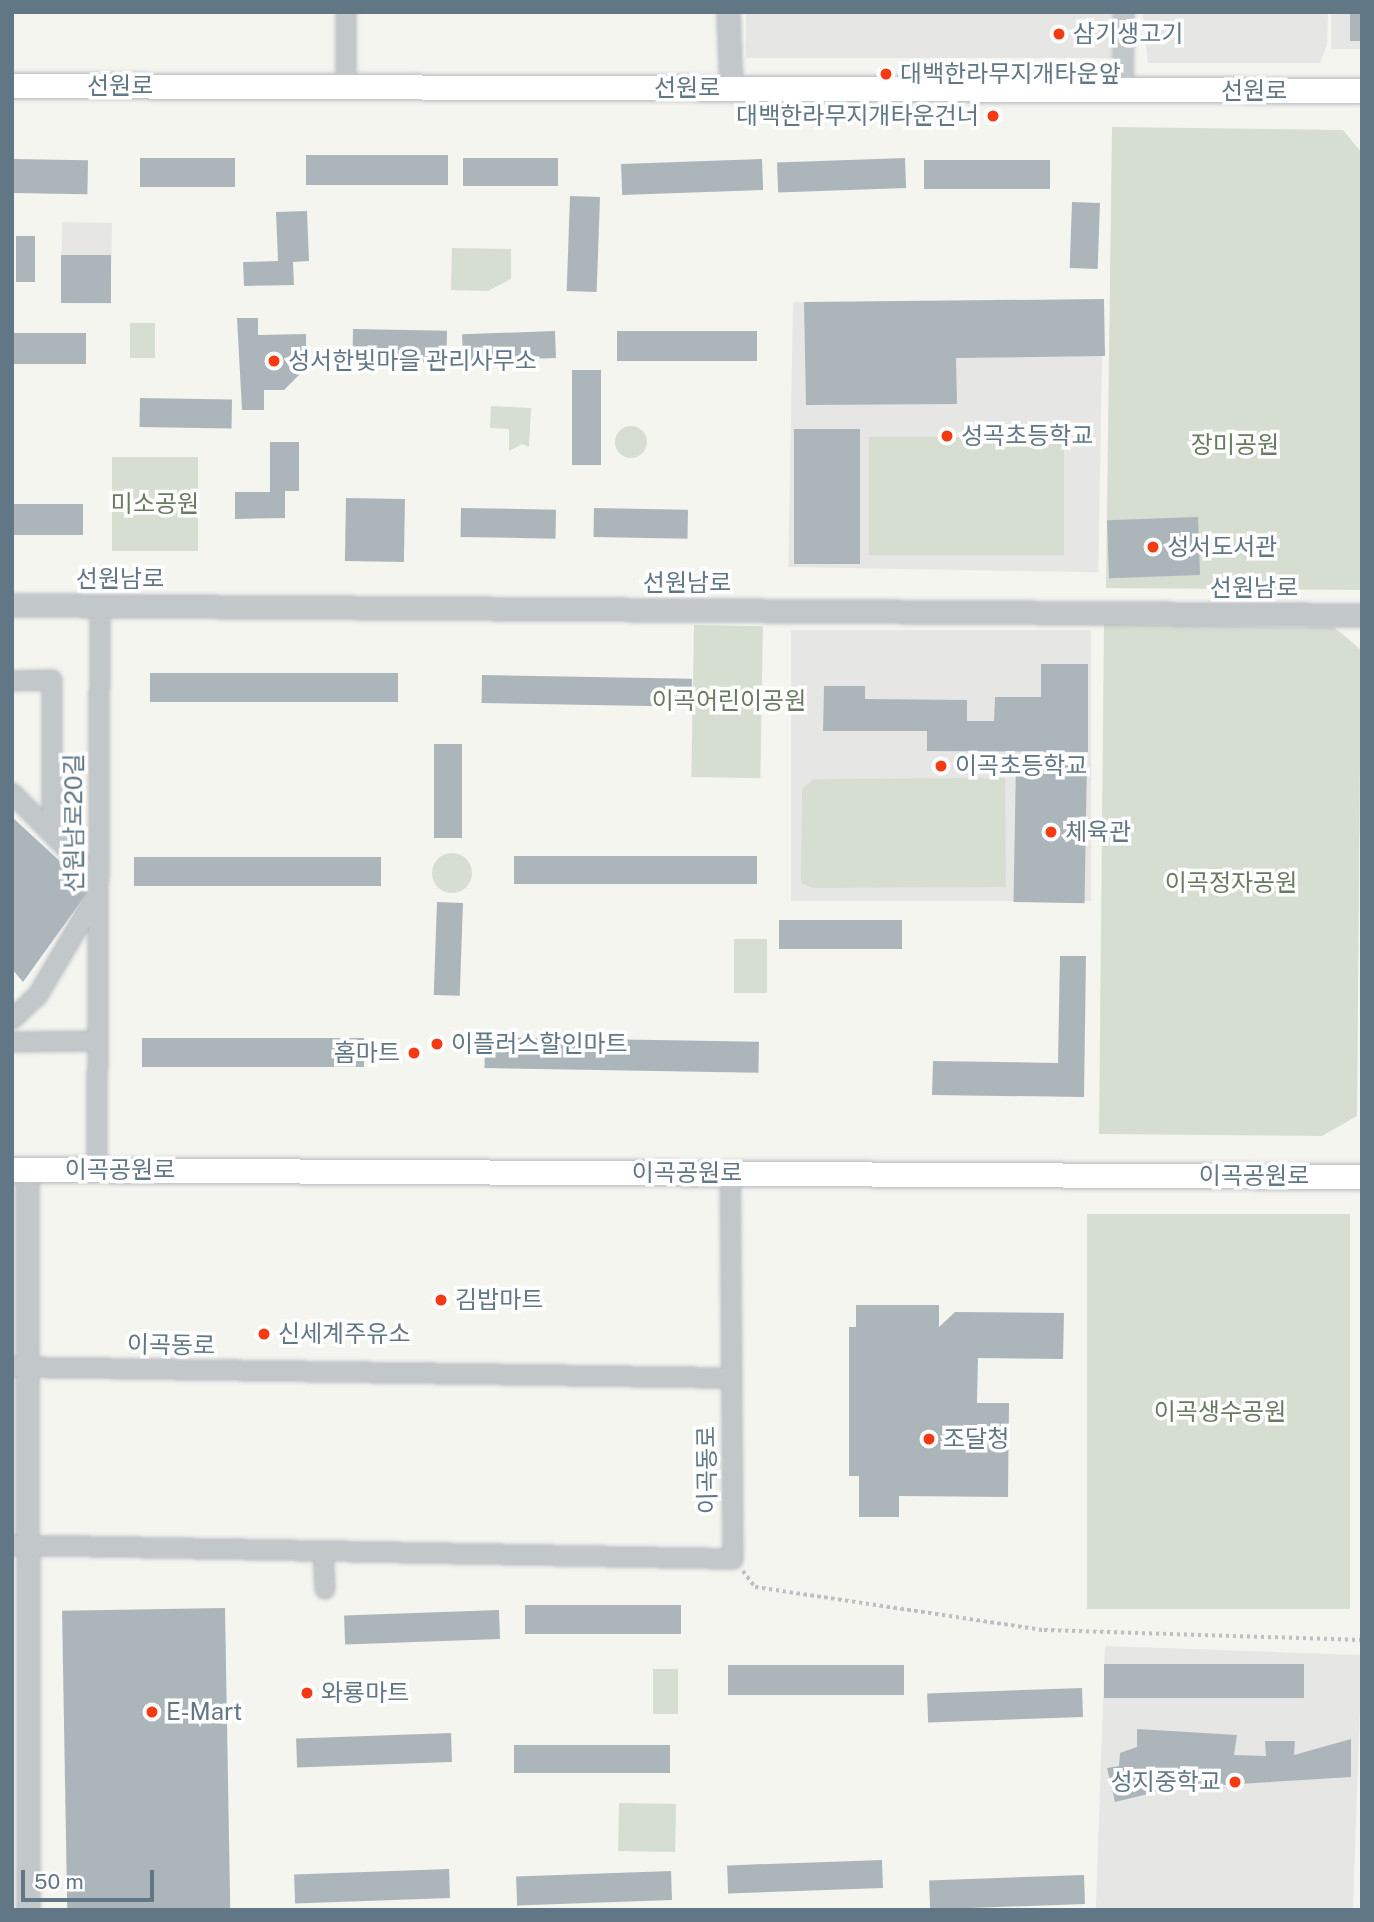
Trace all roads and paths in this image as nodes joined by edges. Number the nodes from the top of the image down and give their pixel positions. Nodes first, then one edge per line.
1 (346, 12) edge
2 (728, 12) edge
3 (1124, 12) edge
4 (12, 86) edge
5 (346, 87) junction
6 (731, 88) junction
7 (1123, 90) junction
8 (1362, 92) edge
9 (12, 605) edge
10 (100, 605) junction
11 (1362, 615) edge
12 (12, 681) edge
13 (12, 793) edge
14 (52, 831) junction
15 (98, 893) junction
16 (12, 1019) edge
17 (97, 1041) junction
18 (12, 1042) edge
19 (20, 1170) edge
20 (97, 1170) junction
21 (730, 1174) junction
22 (1362, 1177) edge
23 (19, 1367) edge
24 (730, 1378) junction
25 (21, 1545) edge
26 (323, 1551) junction
27 (733, 1559) junction
28 (325, 1589) dead end
29 (1362, 1640) edge
30 (28, 1910) edge

1 - 5 street
2 - 6 street
3 - 7 street
4 - 5 main road, 선원로
5 - 6 main road, 선원로
6 - 7 main road, 선원로
7 - 8 main road, 선원로
9 - 10 street, 선원남로
10 - 11 street, 선원남로
10 - 15 street, 선원남로20길
12 - 14 street
13 - 14 street
14 - 15 street
15 - 16 street
15 - 17 street, 선원남로20길
17 - 18 street
17 - 20 street, 선원남로20길
19 - 20 main road, 이곡공원로
19 - 23 street
20 - 21 main road, 이곡공원로
21 - 22 main road, 이곡공원로
21 - 24 street
23 - 24 street, 이곡동로
23 - 25 street
24 - 27 street, 이곡동로
25 - 26 street
25 - 30 street
26 - 27 street
26 - 28 street
27 - 29 path

